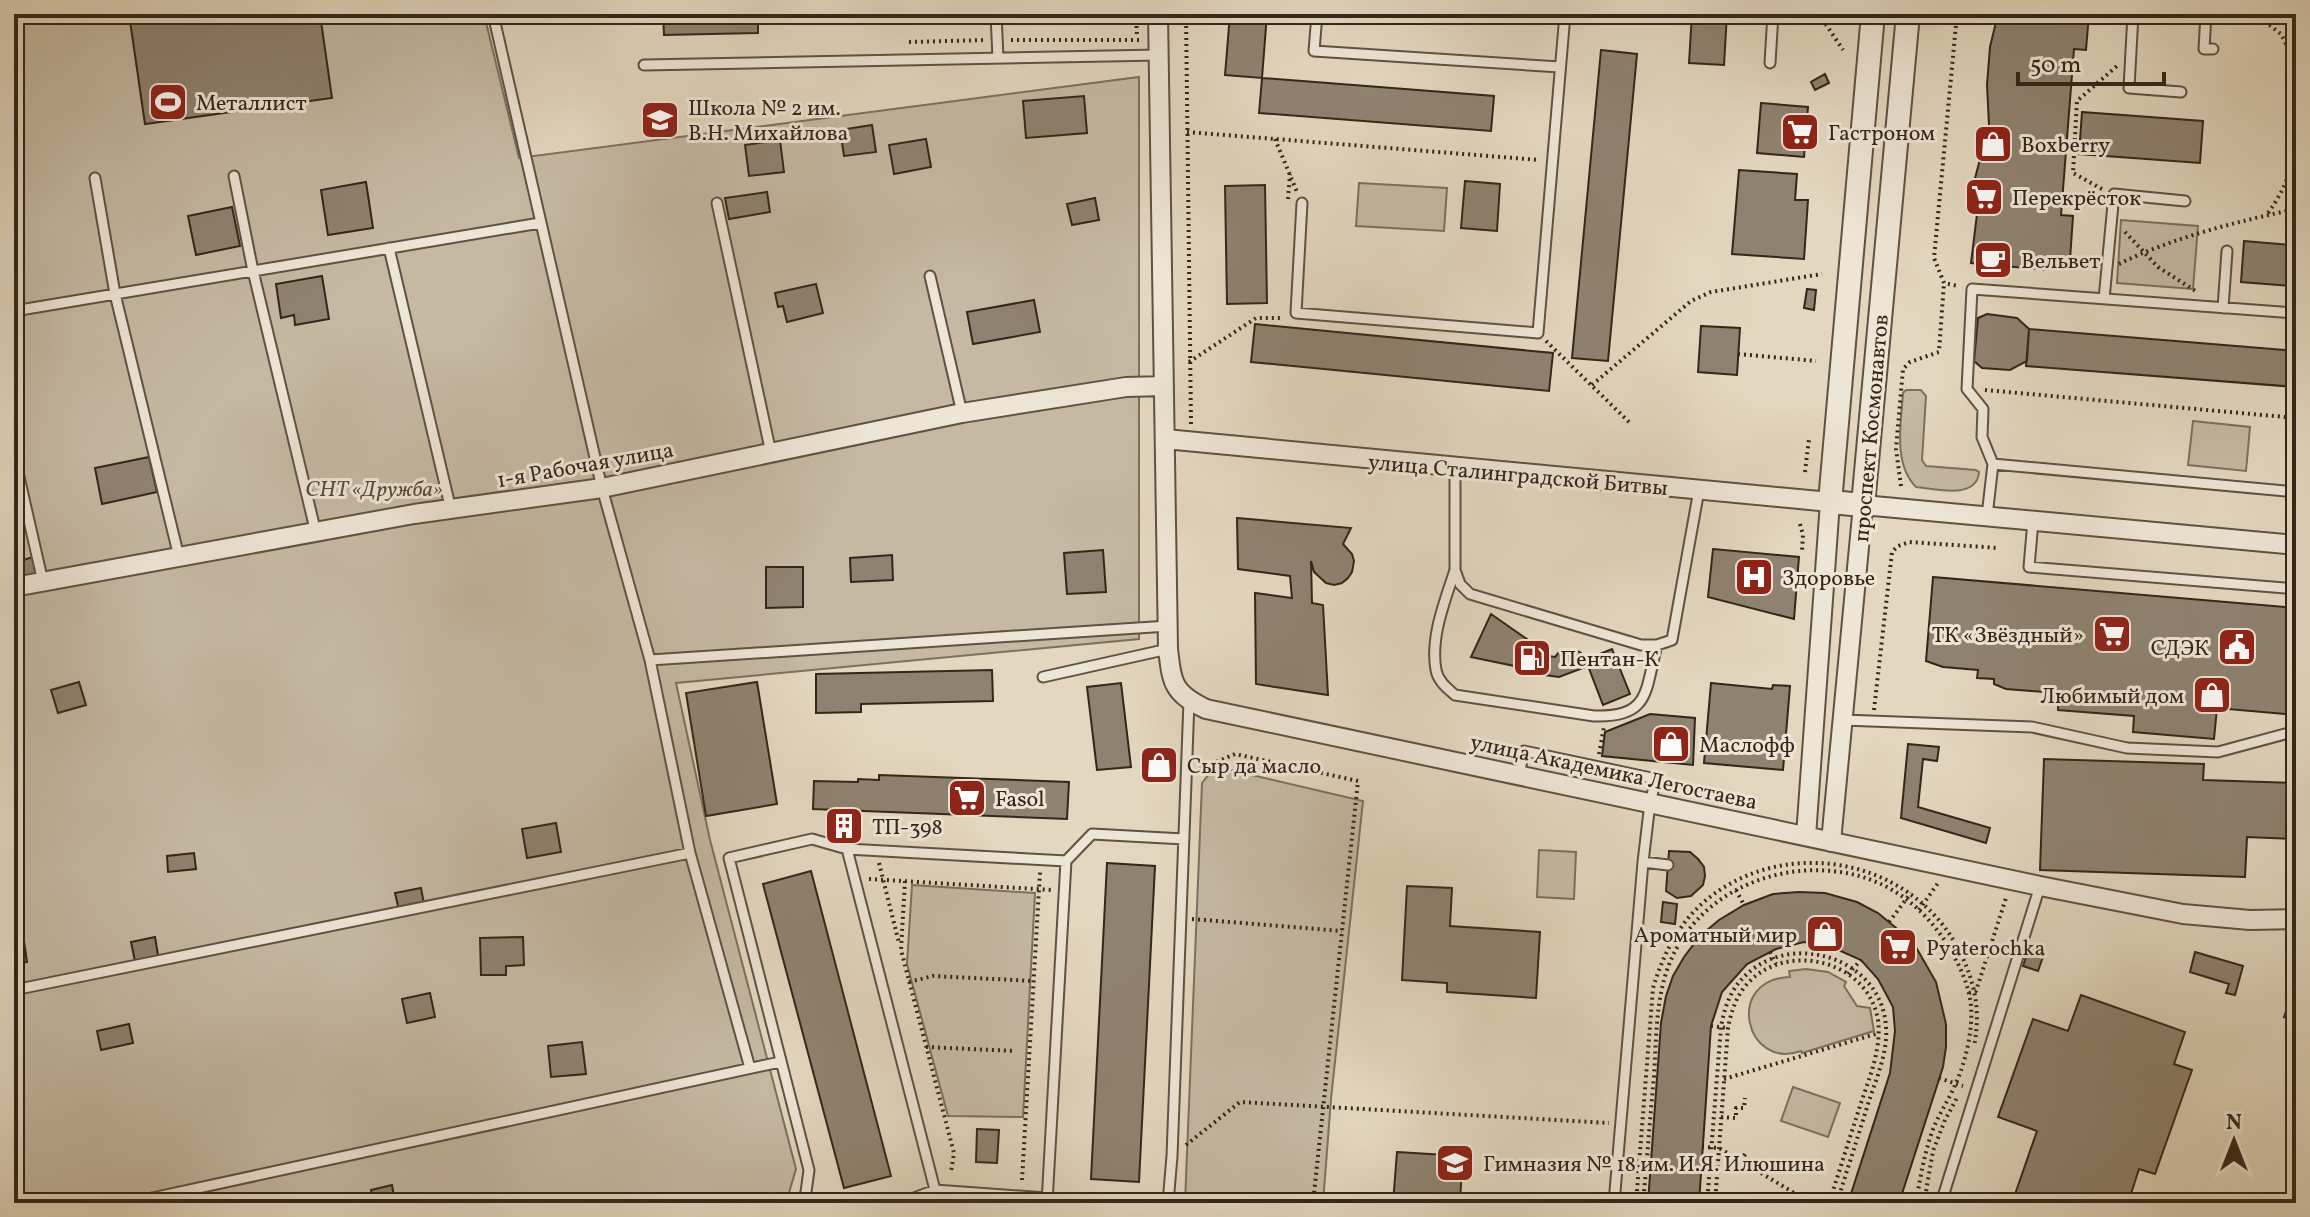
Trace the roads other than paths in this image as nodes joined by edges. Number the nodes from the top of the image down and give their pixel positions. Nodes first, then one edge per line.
1 (493, 14) edge
2 (996, 14) edge
3 (1158, 14) edge
4 (1317, 14) edge
5 (1565, 14) edge
6 (1602, 14) edge
7 (1638, 14) edge
8 (1773, 14) edge
9 (1873, 14) edge
10 (1908, 14) edge
11 (2133, 14) edge
12 (2206, 14) edge
13 (1159, 49) junction
14 (2213, 49) dead end
15 (998, 58) junction
16 (1770, 63) dead end
17 (644, 65) dead end
18 (1560, 67) junction
19 (2181, 92) dead end
20 (234, 176) dead end
21 (95, 178) dead end
22 (2185, 201) dead end
23 (717, 203) dead end
24 (1302, 203) road end
25 (540, 223) junction
26 (389, 248) junction
27 (2227, 251) dead end
28 (253, 271) junction
29 (930, 276) dead end
30 (115, 294) junction
31 (2104, 299) junction
32 (2223, 308) junction
33 (14, 311) edge
34 (2296, 313) edge
35 (1164, 386) junction
36 (962, 413) junction
37 (1165, 439) junction
38 (771, 453) junction
39 (14, 455) edge
40 (1993, 464) junction
41 (1455, 468) junction
42 (602, 488) junction
43 (1699, 490) junction
44 (2296, 492) edge
45 (1830, 502) junction
46 (1863, 505) junction
47 (451, 511) junction
48 (1987, 516) junction
49 (2033, 521) junction
50 (316, 533) junction
51 (2296, 545) edge
52 (179, 557) junction
53 (1455, 570) junction
54 (43, 582) junction
55 (14, 587) edge
56 (2296, 589) edge
57 (1168, 626) junction
58 (1657, 645) junction
59 (1168, 649) junction
60 (650, 660) junction
61 (1043, 677) dead end
62 (1189, 701) junction
63 (1843, 720) junction
64 (2296, 731) edge
65 (1519, 775) junction
66 (1650, 803) junction
67 (1806, 836) junction
68 (1184, 839) junction
69 (1831, 842) junction
70 (847, 849) junction
71 (690, 853) junction
72 (1066, 861) junction
73 (1643, 862) junction
74 (1668, 865) dead end
75 (2040, 886) junction
76 (2296, 919) edge
77 (14, 990) edge
78 (780, 1062) junction
79 (750, 1068) junction
80 (935, 1190) junction
81 (1047, 1201) edge
82 (129, 1203) edge
83 (802, 1203) edge
84 (903, 1203) edge
85 (1117, 1203) edge
86 (1168, 1203) edge
87 (1614, 1203) edge
88 (1941, 1203) edge

1 - 25 lane
2 - 15 lane
3 - 13 street
4 - 18 lane
5 - 18 lane
6 - 7 lane
8 - 16 lane
9 - 45 street, проспект Космонавтов
10 - 46 street, проспект Космонавтов
11 - 19 lane
12 - 14 lane
13 - 15 lane
13 - 35 street
15 - 17 lane
18 - 24 lane
20 - 28 lane
21 - 30 lane
22 - 31 lane
23 - 38 lane
25 - 26 lane
25 - 42 lane
26 - 28 lane
26 - 47 lane
27 - 32 lane
28 - 30 lane
28 - 50 lane
29 - 36 lane
30 - 33 lane
30 - 52 lane
31 - 32 lane
31 - 40 lane
32 - 34 lane
35 - 36 street, 1-я Рабочая улица
35 - 37 street
36 - 38 street, 1-я Рабочая улица
37 - 41 street, улица Сталинградской Битвы
37 - 57 street
38 - 42 street, 1-я Рабочая улица
39 - 54 lane
40 - 44 lane
40 - 48 lane
41 - 43 street, улица Сталинградской Битвы
41 - 53 lane
42 - 47 street, 1-я Рабочая улица
42 - 60 lane
43 - 45 street, улица Сталинградской Битвы
43 - 58 lane
45 - 46 street, улица Сталинградской Битвы
45 - 67 street, проспект Космонавтов
46 - 48 street, улица Сталинградской Битвы
46 - 63 street, проспект Космонавтов
47 - 50 street, 1-я Рабочая улица
48 - 49 street, улица Сталинградской Битвы
49 - 51 street, улица Сталинградской Битвы
49 - 56 lane
50 - 52 street, 1-я Рабочая улица
52 - 54 street, 1-я Рабочая улица
53 - 58 lane
53 - 58 lane
54 - 55 street, 1-я Рабочая улица
57 - 59 street
57 - 60 lane
59 - 61 lane
59 - 62 street
60 - 71 lane
62 - 65 street, улица Академика Легостаева
62 - 68 lane
63 - 64 lane
63 - 69 street, проспект Космонавтов
65 - 66 street, улица Академика Легостаева
65 - 66 lane
66 - 67 street, улица Академика Легостаева
66 - 73 lane
67 - 69 street, улица Академика Легостаева
68 - 72 lane
68 - 86 lane
69 - 75 street, улица Академика Легостаева
70 - 72 lane
70 - 78 lane
70 - 80 lane
71 - 77 lane
71 - 79 lane
72 - 81 lane
73 - 74 lane
73 - 87 lane
75 - 76 street, улица Академика Легостаева
75 - 88 lane
78 - 79 lane
78 - 83 lane
79 - 82 lane
80 - 81 lane
80 - 84 lane
81 - 85 lane

